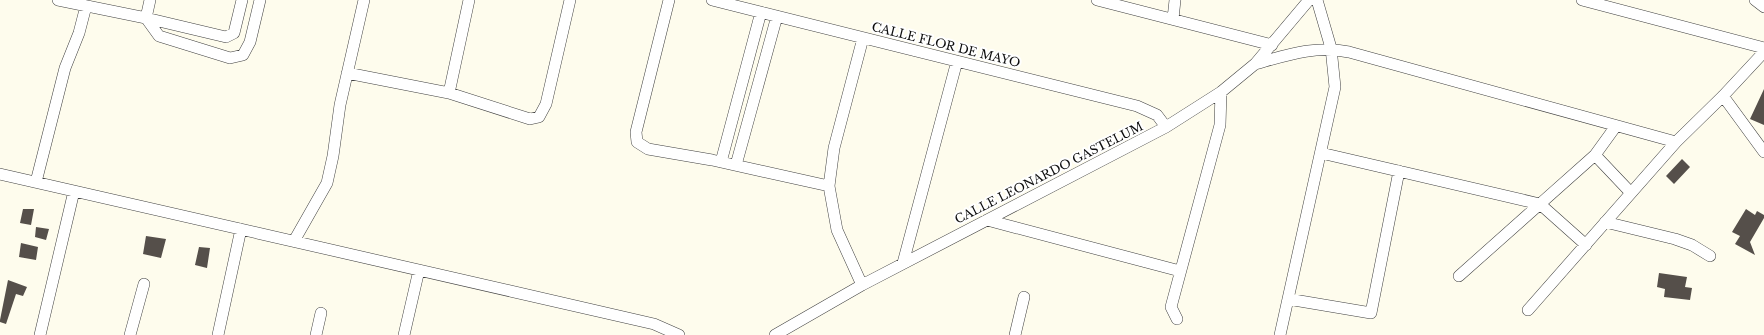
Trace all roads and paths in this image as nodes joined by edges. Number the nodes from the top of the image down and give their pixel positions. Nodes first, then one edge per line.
1 (58, 0) edge
2 (150, 0) edge
3 (242, 0) edge
4 (260, 0) edge
5 (364, 0) edge
6 (470, 0) edge
7 (570, 0) edge
8 (669, 0) edge
9 (712, 0) edge
10 (1097, 0) edge
11 (1174, 0) edge
12 (1309, 0) edge
13 (1317, 0) edge
14 (1582, 0) edge
15 (1755, 0) edge
16 (86, 6) junction
17 (1764, 7) edge
18 (761, 12) junction
19 (777, 16) junction
20 (146, 18) junction
21 (1173, 19) junction
22 (863, 38) junction
23 (1272, 45) junction
24 (1332, 48) junction
25 (1764, 48) edge
26 (1764, 52) edge
27 (957, 61) junction
28 (1256, 64) junction
29 (347, 72) junction
30 (1221, 92) junction
31 (449, 93) junction
32 (1723, 96) junction
33 (1616, 126) junction
34 (1166, 127) junction
35 (1676, 142) junction
36 (1320, 152) junction
37 (1764, 152) edge
38 (1595, 155) junction
39 (720, 162) junction
40 (736, 165) junction
41 (1399, 171) junction
42 (0, 174) edge
43 (36, 182) junction
44 (829, 186) junction
45 (74, 191) junction
46 (1631, 193) junction
47 (1540, 204) junction
48 (987, 220) junction
49 (1605, 222) junction
50 (241, 230) junction
51 (294, 241) junction
52 (1586, 245) junction
53 (1710, 256) dead end
54 (903, 263) junction
55 (419, 270) junction
56 (1180, 271) junction
57 (1459, 276) dead end
58 (144, 284) dead end
59 (862, 285) junction
60 (1024, 297) dead end
61 (1288, 299) junction
62 (1528, 310) dead end
63 (321, 313) dead end
64 (1177, 319) dead end
65 (40, 335) edge
66 (130, 335) edge
67 (218, 335) edge
68 (316, 335) edge
69 (404, 335) edge
70 (679, 335) edge
71 (775, 335) edge
72 (1015, 335) edge
73 (1280, 335) edge

1 - 16 street
2 - 20 street
3 - 20 street
4 - 20 street
5 - 29 street
6 - 31 street
7 - 31 street
8 - 39 street
9 - 18 street, CALLE FLOR DE MAYO
10 - 21 street
11 - 21 street
12 - 23 street, CALLE LEONARDO GASTELUM
13 - 24 street
14 - 25 street
15 - 17 street
16 - 20 street
16 - 43 street
18 - 19 street, CALLE FLOR DE MAYO
18 - 39 street
19 - 22 street, CALLE FLOR DE MAYO
19 - 40 street
21 - 23 street
22 - 27 street, CALLE FLOR DE MAYO
22 - 44 street
23 - 28 street, CALLE LEONARDO GASTELUM
24 - 28 street
24 - 33 street
24 - 36 street
26 - 32 street
27 - 34 street, CALLE FLOR DE MAYO
27 - 54 street
28 - 30 street, CALLE LEONARDO GASTELUM
29 - 31 street
29 - 51 street
30 - 34 street, CALLE LEONARDO GASTELUM
30 - 56 street
32 - 35 street
32 - 37 street
33 - 35 street
33 - 38 street
34 - 48 street, CALLE LEONARDO GASTELUM
35 - 46 street
36 - 41 street
36 - 61 street
38 - 46 street
38 - 47 street
39 - 40 street
40 - 44 street
41 - 47 street
41 - 61 street
42 - 43 street
43 - 45 street
44 - 59 street
45 - 50 street
45 - 65 street
46 - 49 street
47 - 52 street
47 - 57 street
48 - 54 street, CALLE LEONARDO GASTELUM
48 - 56 street
49 - 52 street
49 - 53 street
50 - 51 street
50 - 67 street
51 - 55 street
52 - 62 street
54 - 59 street, CALLE LEONARDO GASTELUM
55 - 69 street
55 - 70 street
56 - 64 street
58 - 66 street
59 - 71 street, CALLE LEONARDO GASTELUM
60 - 72 street
61 - 73 street
63 - 68 street

